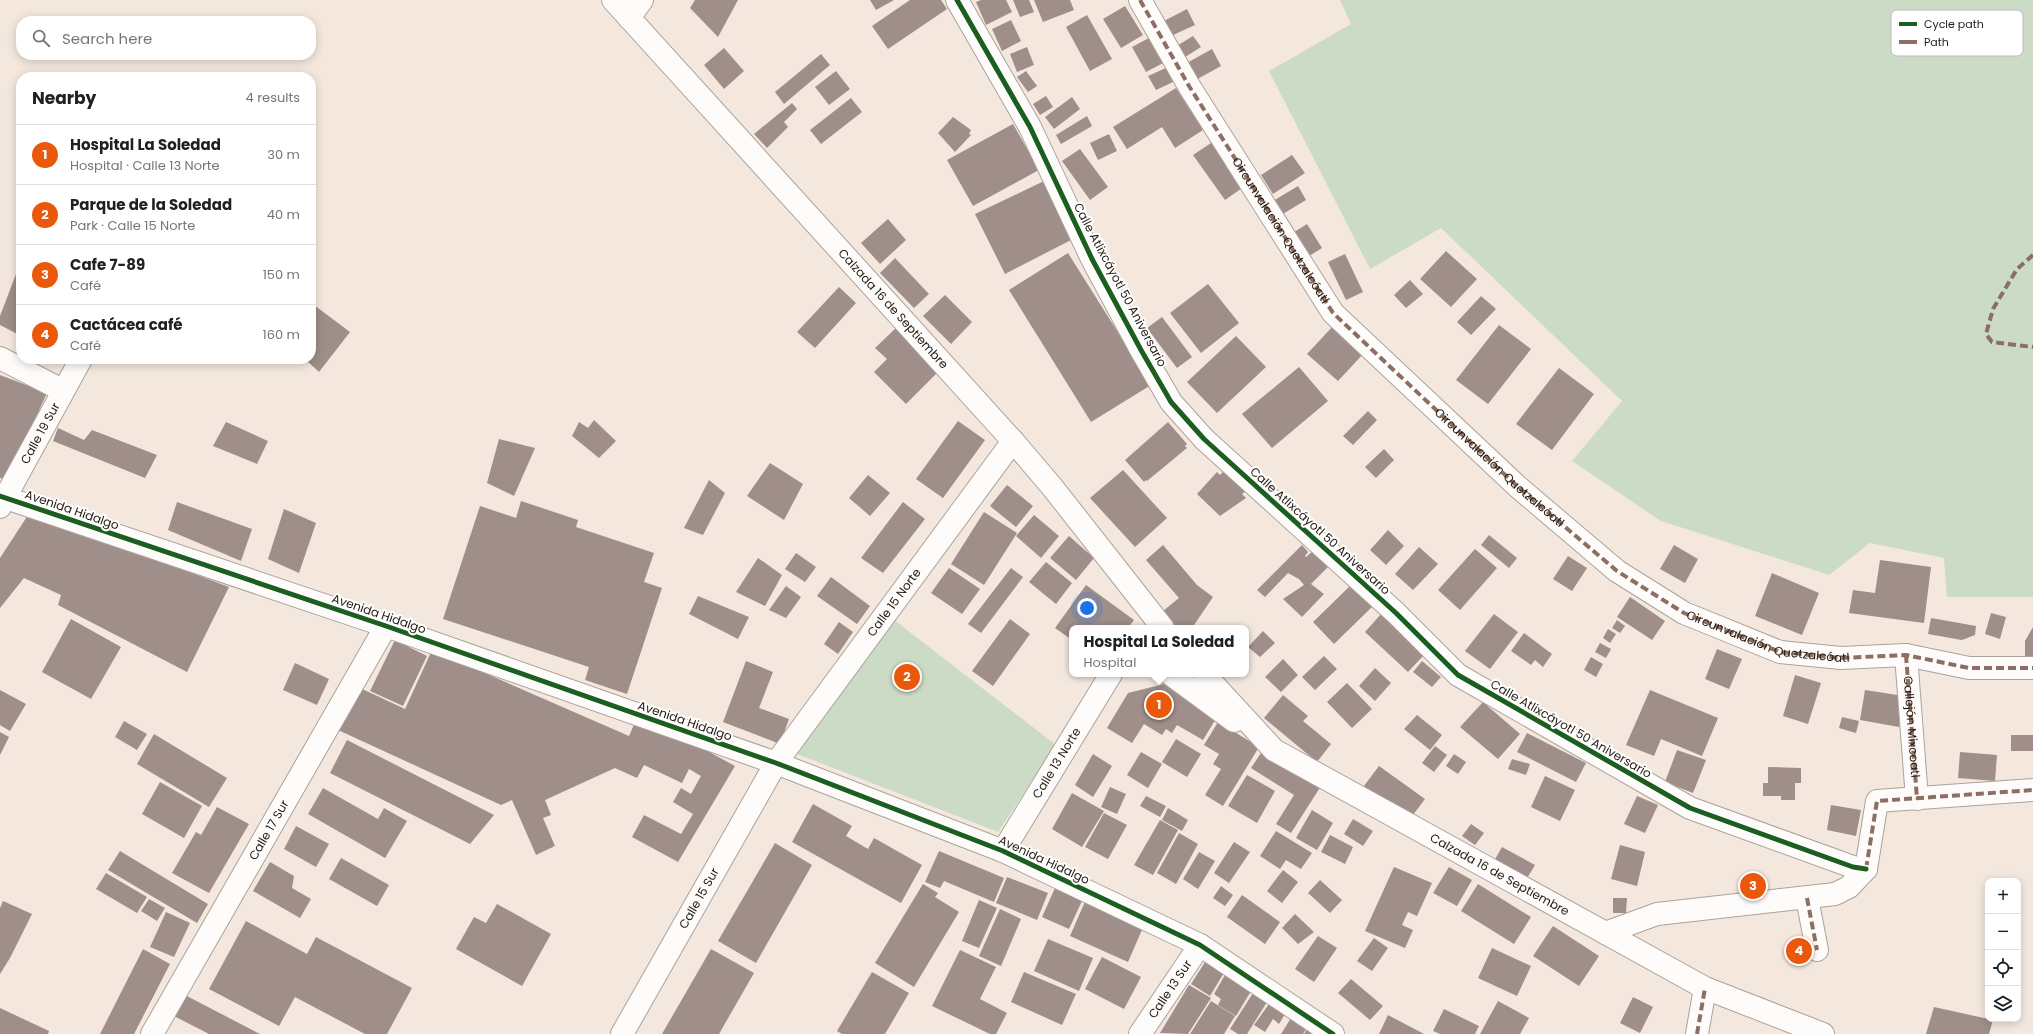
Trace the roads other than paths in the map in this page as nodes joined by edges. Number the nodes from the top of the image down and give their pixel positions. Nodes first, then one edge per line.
1 (613, 0) edge
2 (642, 0) edge
3 (957, 0) edge
4 (1140, 0) edge
5 (629, 18) junction
6 (0, 358) edge
7 (78, 364) edge
8 (62, 390) junction
9 (1013, 441) junction
10 (2, 500) edge
11 (1160, 625) edge
12 (386, 626) junction
13 (1906, 655) junction
14 (2033, 668) edge
15 (1108, 677) edge
16 (1174, 677) edge
17 (1207, 677) edge
18 (1274, 750) junction
19 (776, 763) junction
20 (2033, 790) edge
21 (1917, 799) junction
22 (1003, 851) junction
23 (1866, 869) junction
24 (1807, 898) junction
25 (1605, 933) junction
26 (1200, 945) junction
27 (1817, 950) dead end
28 (1705, 988) junction
29 (152, 1034) edge
30 (622, 1034) edge
31 (1140, 1034) edge
32 (1333, 1034) edge
33 (1697, 1034) edge
34 (1823, 1034) edge

1 - 5 street, Calzada 16 de Septiembre
2 - 5 street
3 - 23 street, Calle Atlixcáyotl 50 Aniversario
4 - 13 street, Circunvalación Quetzalcóatl
5 - 9 street, Calzada 16 de Septiembre
6 - 8 street
7 - 8 street, Calle 19 Sur
8 - 10 street, Calle 19 Sur
9 - 11 street, Calzada 16 de Septiembre
9 - 19 street, Calle 15 Norte
10 - 12 street, Avenida Hidalgo
12 - 19 street, Avenida Hidalgo
12 - 29 street, Calle 17 Sur
13 - 14 street, Circunvalación Quetzalcóatl
13 - 21 street, Callejón Mixcoatl
15 - 22 street, Calle 13 Norte
16 - 18 street
17 - 18 street, Calzada 16 de Septiembre
18 - 25 street, Calzada 16 de Septiembre
19 - 22 street, Avenida Hidalgo
19 - 30 street, Calle 15 Sur
20 - 21 street
21 - 23 street
22 - 26 street, Avenida Hidalgo
23 - 24 street
24 - 25 street
24 - 27 street
25 - 28 street, Calzada 16 de Septiembre
26 - 31 street, Calle 13 Sur
26 - 32 street, Avenida Hidalgo
28 - 33 street
28 - 34 street, Calzada 16 de Septiembre

